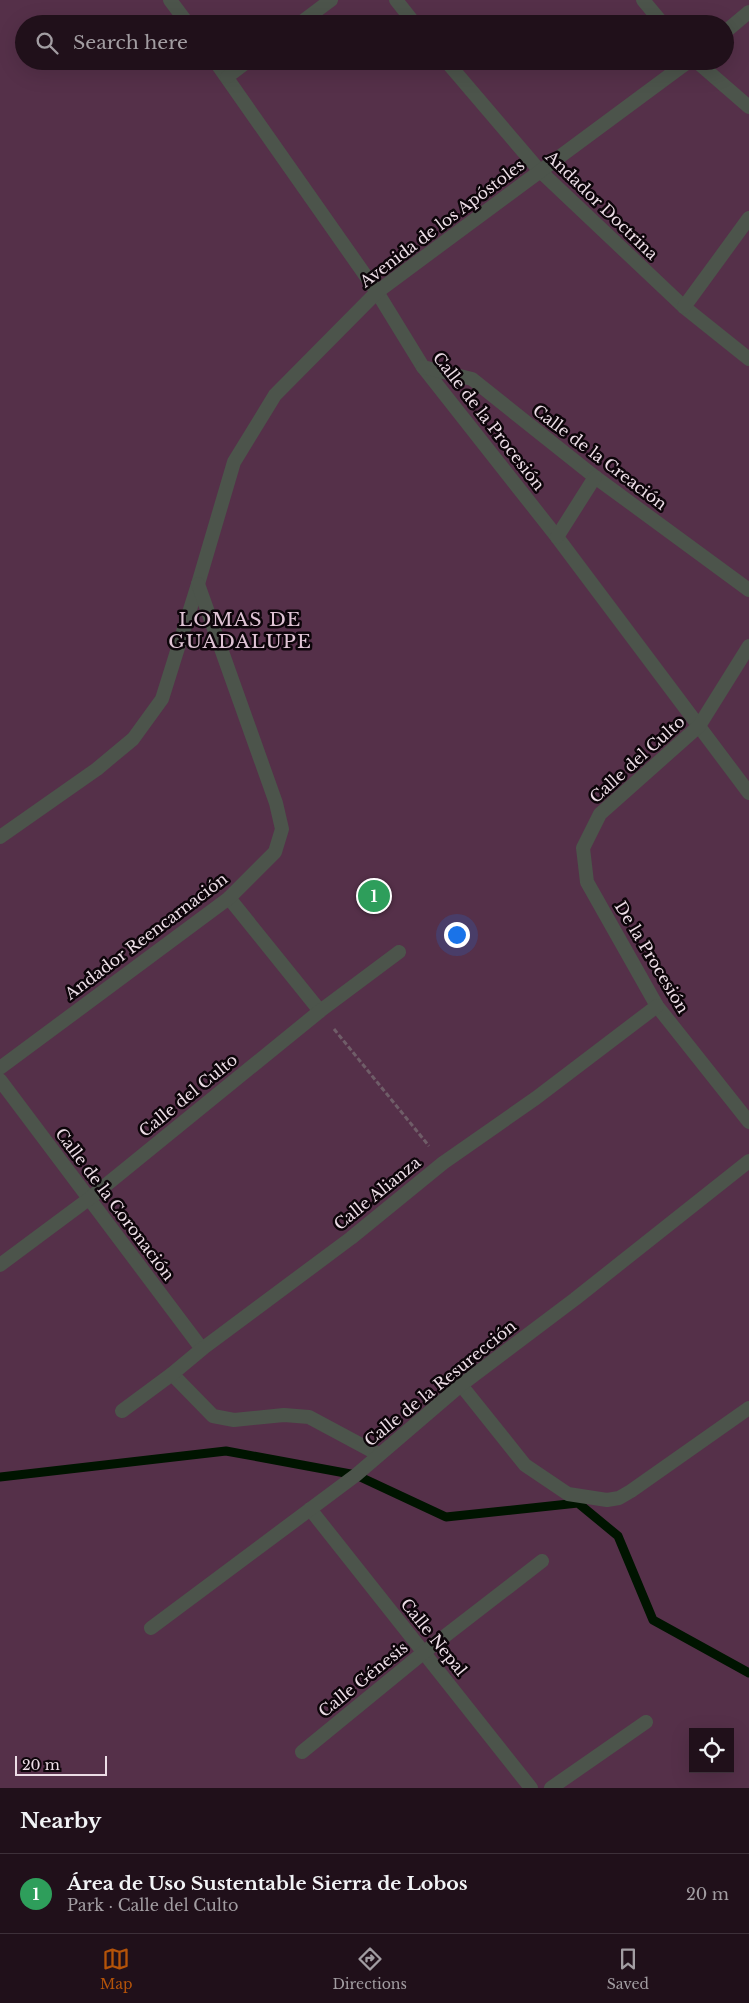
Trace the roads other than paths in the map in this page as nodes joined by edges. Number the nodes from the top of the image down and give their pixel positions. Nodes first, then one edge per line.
1 (170, 0) edge
2 (331, 0) edge
3 (396, 0) edge
4 (643, 0) edge
5 (749, 12) edge
6 (181, 15) edge
7 (311, 15) edge
8 (408, 15) edge
9 (656, 15) edge
10 (734, 24) edge
11 (222, 70) edge
12 (236, 70) edge
13 (454, 70) edge
14 (677, 70) edge
15 (706, 70) edge
16 (227, 77) junction
17 (749, 108) edge
18 (539, 170) junction
19 (749, 218) edge
20 (377, 292) junction
21 (684, 307) junction
22 (749, 359) edge
23 (423, 366) junction
24 (595, 477) junction
25 (557, 537) junction
26 (198, 584) junction
27 (749, 590) edge
28 (749, 646) edge
29 (699, 726) junction
30 (749, 793) edge
31 (0, 837) edge
32 (584, 848) joint
33 (229, 898) junction
34 (399, 952) dead end
35 (657, 1006) junction
36 (320, 1011) junction
37 (0, 1068) edge
38 (0, 1080) edge
39 (749, 1122) edge
40 (749, 1161) edge
41 (90, 1198) junction
42 (0, 1265) edge
43 (202, 1349) junction
44 (172, 1374) junction
45 (461, 1385) junction
46 (749, 1408) edge
47 (122, 1411) dead end
48 (378, 1454) junction
49 (310, 1509) junction
50 (542, 1561) dead end
51 (151, 1628) dead end
52 (423, 1653) junction
53 (646, 1722) dead end
54 (302, 1752) dead end
55 (531, 1788) edge
56 (551, 1788) edge

1 - 6 street
2 - 7 street
3 - 8 street
4 - 9 street
5 - 10 street
11 - 16 street, Calle de la Procesión
12 - 16 street
13 - 18 street, Andador Doctrina
14 - 18 street, Avenida de los Apóstoles
15 - 17 street
16 - 20 street, Calle de la Procesión
18 - 20 street, Avenida de los Apóstoles
18 - 21 street, Andador Doctrina
19 - 21 street
20 - 23 street, Calle de la Procesión
20 - 26 street, Avenida de los Apóstoles
21 - 22 street, Andador Doctrina
23 - 24 street, Calle de la Creación
23 - 25 street, Calle de la Procesión
24 - 25 street
24 - 27 street, Calle de la Creación
25 - 29 street, Calle de la Procesión
26 - 31 street, Avenida de los Apóstoles
26 - 33 street, Andador Reencarnación
28 - 29 street, Calle del Culto
29 - 30 street, Calle de la Procesión
29 - 32 street, Calle del Culto
32 - 35 street, De la Procesión
33 - 36 street
33 - 37 street, Andador Reencarnación
34 - 36 street, Calle del Culto
35 - 39 street, De la Procesión
35 - 43 street, Calle Alianza
36 - 41 street, Calle del Culto
38 - 41 street, Calle de la Coronación
40 - 45 street, Calle de la Resurección
41 - 42 street, Calle del Culto
41 - 43 street, Calle de la Coronación
43 - 44 street, Calle Alianza
44 - 47 street, Calle Alianza
44 - 48 street
45 - 46 street
45 - 48 street, Calle de la Resurección
48 - 49 street, Calle de la Resurección
49 - 51 street, Calle de la Resurección
49 - 52 street, Calle Nepal
50 - 52 street, Calle Génesis
52 - 54 street, Calle Génesis
52 - 55 street, Calle Nepal
53 - 56 street

